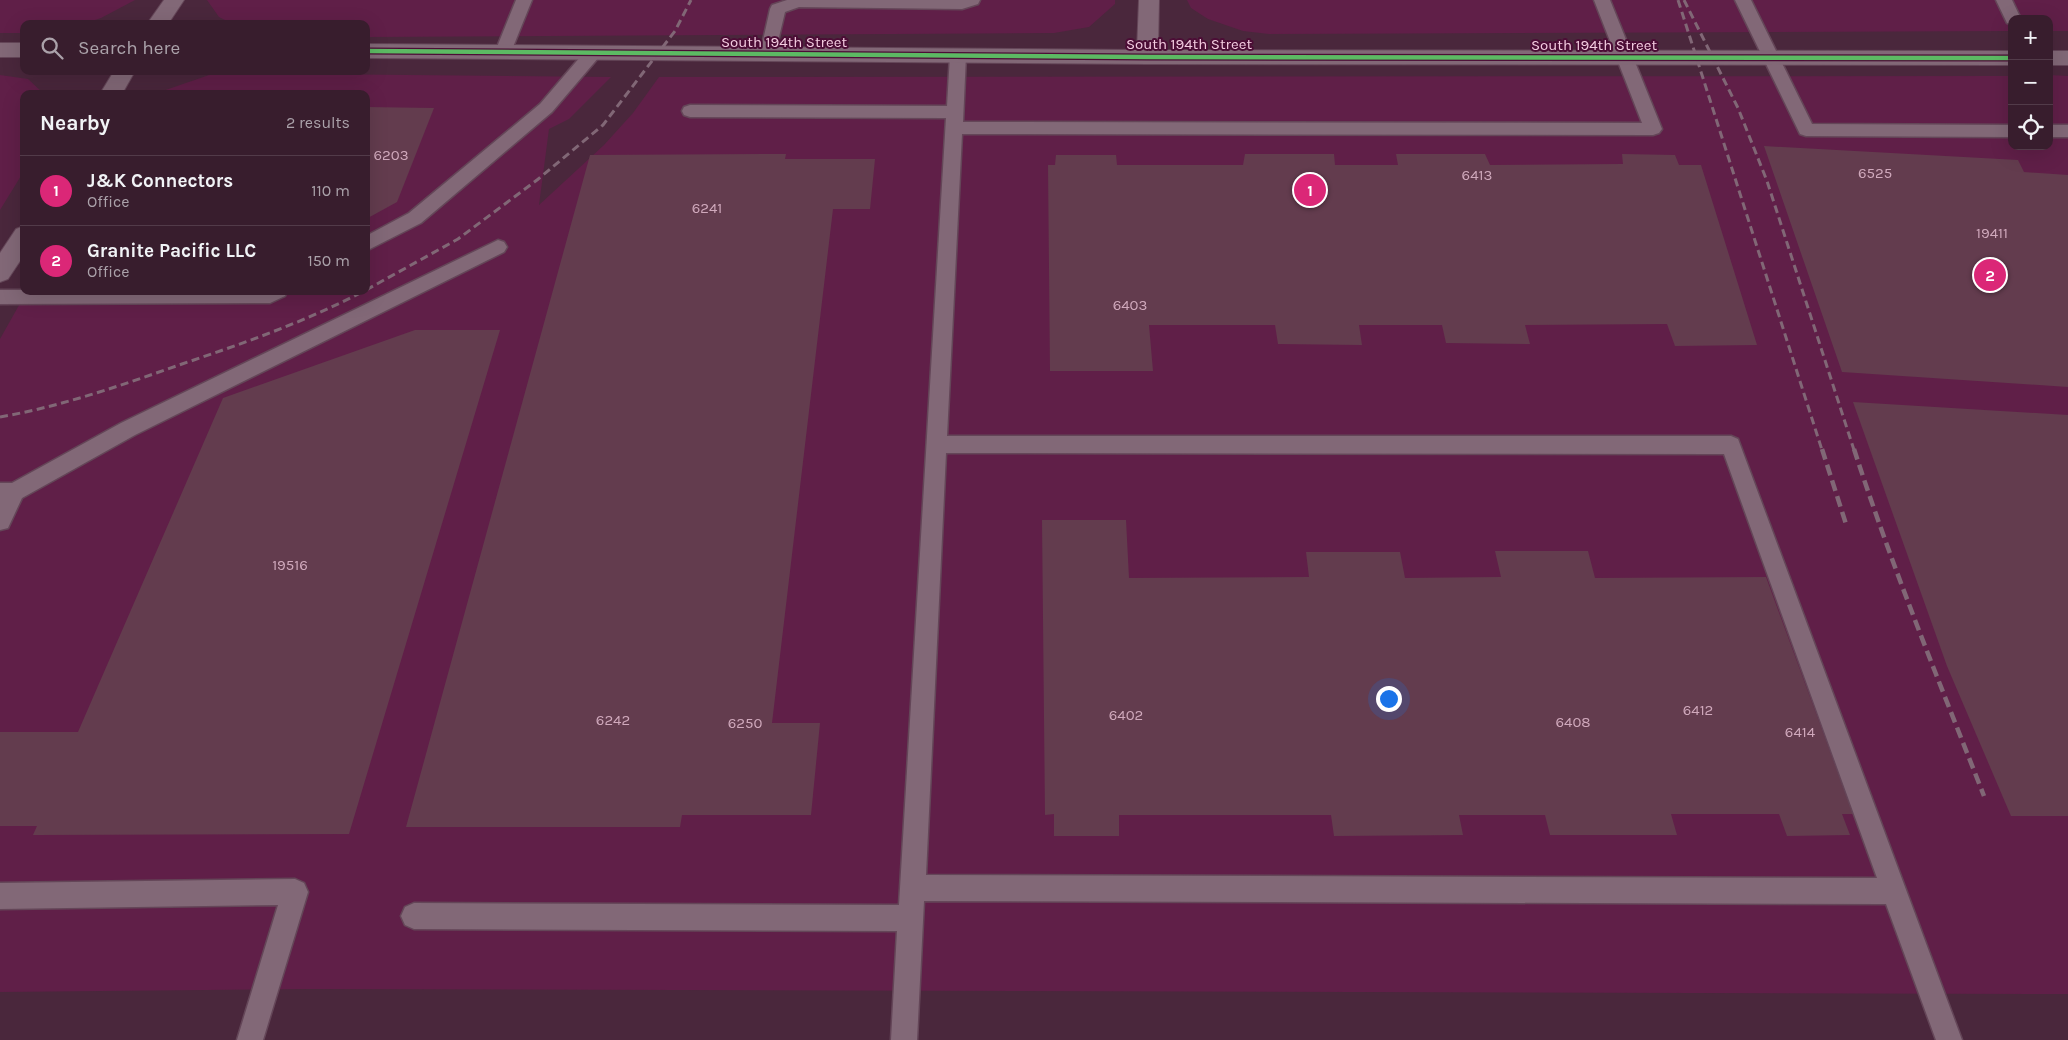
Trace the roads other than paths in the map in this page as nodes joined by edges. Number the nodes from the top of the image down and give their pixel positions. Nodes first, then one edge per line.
1 (174, 0) edge
2 (524, 0) edge
3 (972, 0) edge
4 (1149, 0) edge
5 (1602, 0) edge
6 (1743, 0) edge
7 (2004, 0) edge
8 (2011, 15) edge
9 (160, 20) edge
10 (0, 50) edge
11 (20, 50) edge
12 (370, 52) edge
13 (503, 52) junction
14 (593, 53) junction
15 (768, 54) junction
16 (958, 55) junction
17 (1147, 57) junction
18 (1625, 58) junction
19 (1771, 58) junction
20 (2008, 58) edge
21 (2053, 58) edge
22 (2068, 58) edge
23 (123, 75) edge
24 (113, 90) edge
25 (690, 111) dead end
26 (954, 120) junction
27 (2008, 131) edge
28 (2053, 131) edge
29 (2068, 131) edge
30 (20, 241) edge
31 (370, 242) edge
32 (498, 248) dead end
33 (0, 273) edge
34 (58, 295) edge
35 (193, 295) edge
36 (272, 295) edge
37 (0, 296) edge
38 (937, 444) junction
39 (8, 492) edge
40 (0, 521) edge
41 (912, 888) junction
42 (1894, 891) junction
43 (0, 896) edge
44 (414, 916) dead end
45 (910, 918) junction
46 (250, 1040) edge
47 (904, 1040) edge
48 (1949, 1040) edge

1 - 9 street
2 - 13 lane
3 - 15 lane
4 - 17 street
5 - 18 lane
6 - 19 lane
7 - 8 lane
10 - 11 street
12 - 13 street, South 194th Street
13 - 14 street, South 194th Street
14 - 15 street, South 194th Street
14 - 31 lane
15 - 16 street, South 194th Street
16 - 17 street, South 194th Street
16 - 26 lane
17 - 18 street, South 194th Street
18 - 19 street, South 194th Street
18 - 26 lane
19 - 20 street, South 194th Street
19 - 27 lane
21 - 22 street
23 - 24 street
25 - 26 lane
26 - 38 lane
28 - 29 lane
30 - 33 street
32 - 39 lane
34 - 37 lane
35 - 36 lane
38 - 41 lane
38 - 42 lane
39 - 40 lane
41 - 42 lane
41 - 45 lane
42 - 48 lane
43 - 46 lane
44 - 45 lane
45 - 47 lane

